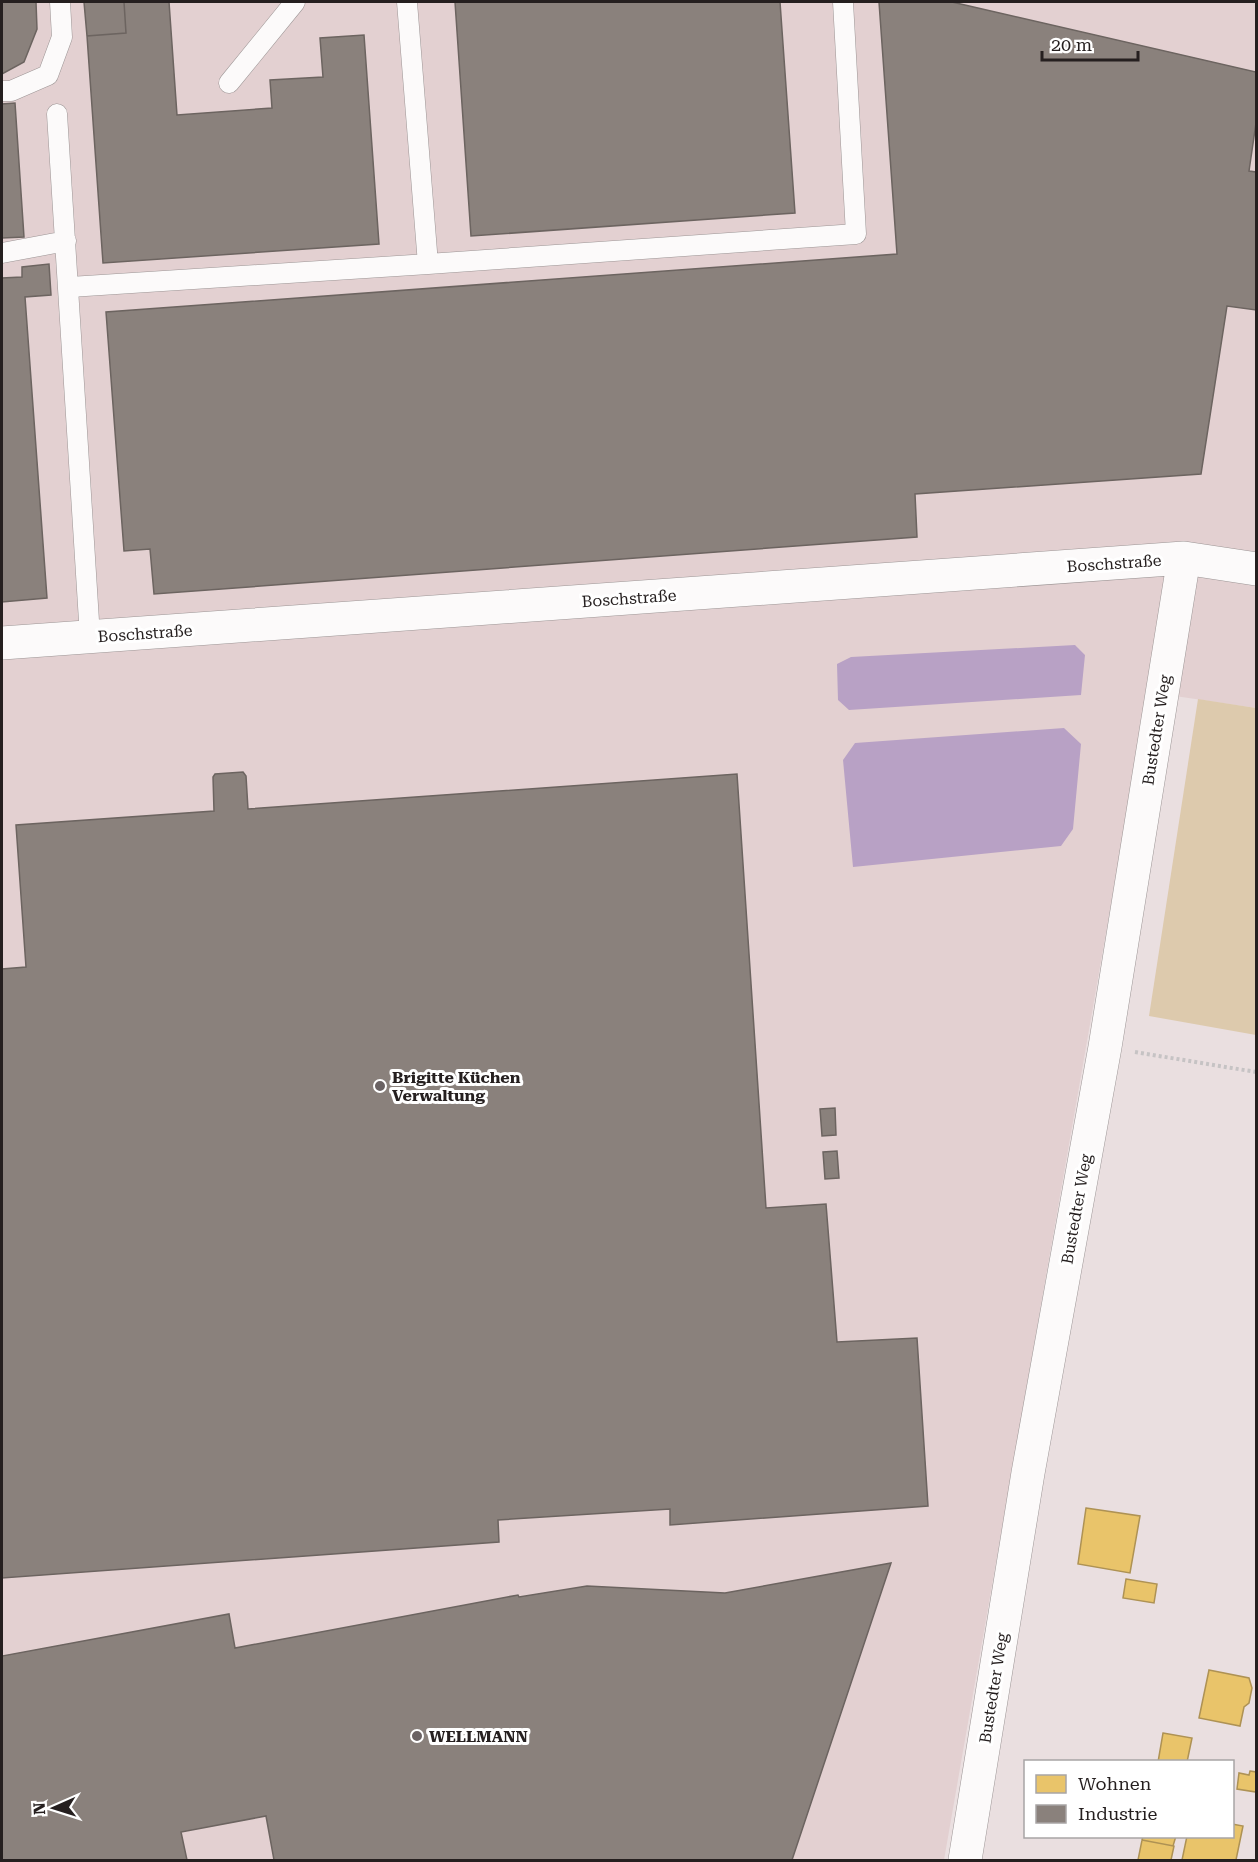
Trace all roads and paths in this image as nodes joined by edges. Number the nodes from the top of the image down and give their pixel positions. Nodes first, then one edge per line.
1 (60, 2) edge
2 (295, 2) edge
3 (407, 2) edge
4 (843, 2) edge
5 (229, 83) dead end
6 (2, 92) edge
7 (57, 114) dead end
8 (66, 241) junction
9 (2, 253) edge
10 (428, 264) junction
11 (70, 287) junction
12 (1184, 558) junction
13 (1257, 569) edge
14 (90, 637) junction
15 (2, 643) edge
16 (1105, 1047) junction
17 (1257, 1072) edge
18 (965, 1860) edge

1 - 6 lane
2 - 5 lane
3 - 10 lane
4 - 10 lane
7 - 8 lane
8 - 9 lane
8 - 11 lane
10 - 11 lane
11 - 14 lane
12 - 13 street, Boschstraße
12 - 14 street, Boschstraße
12 - 16 street, Bustedter Weg
14 - 15 street, Boschstraße
16 - 17 path
16 - 18 street, Bustedter Weg

